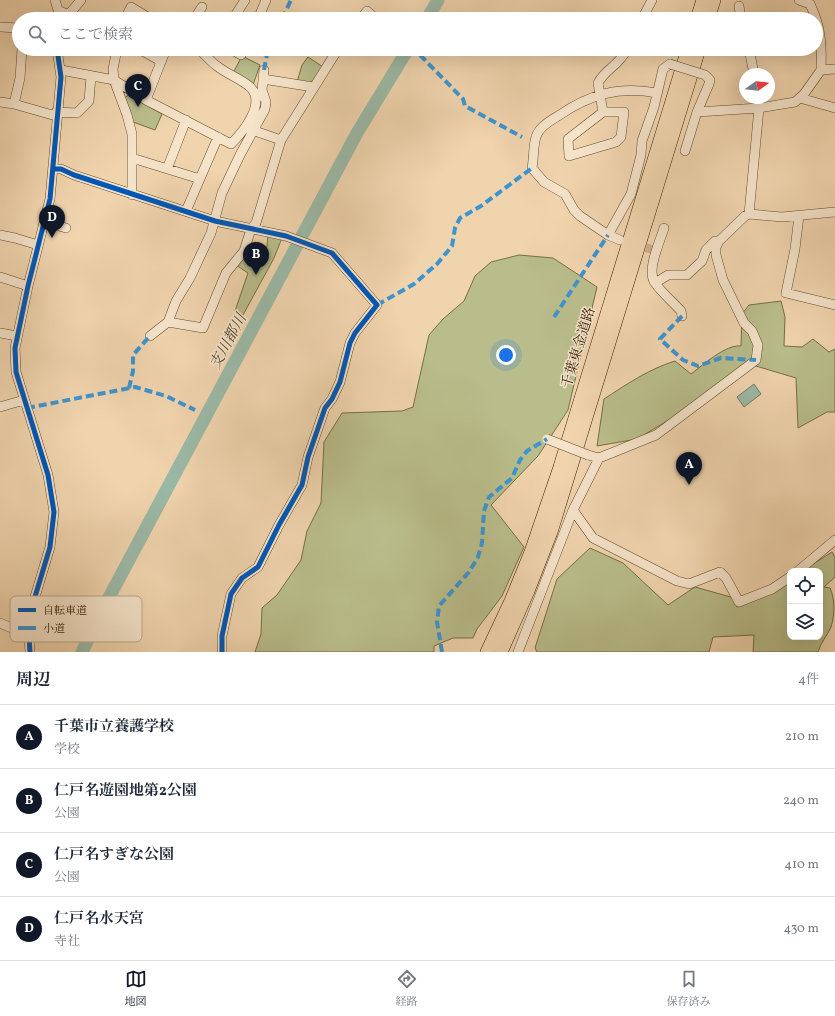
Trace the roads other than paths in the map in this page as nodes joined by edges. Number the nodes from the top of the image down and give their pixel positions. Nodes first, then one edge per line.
1 (55, 0) edge
2 (81, 0) edge
3 (244, 0) edge
4 (266, 0) edge
5 (652, 0) edge
6 (703, 0) edge
7 (714, 0) edge
8 (799, 0) edge
9 (739, 6) dead end
10 (202, 7) dead end
11 (60, 12) edge
12 (70, 12) edge
13 (128, 12) edge
14 (139, 12) edge
15 (199, 12) edge
16 (237, 12) edge
17 (261, 12) edge
18 (646, 12) edge
19 (699, 12) edge
20 (710, 12) edge
21 (740, 12) edge
22 (814, 12) edge
23 (0, 27) edge
24 (12, 28) edge
25 (22, 56) edge
26 (58, 56) edge
27 (116, 56) edge
28 (151, 56) edge
29 (163, 56) edge
30 (206, 56) edge
31 (333, 56) edge
32 (623, 56) edge
33 (686, 56) edge
34 (697, 56) edge
35 (750, 56) edge
36 (821, 56) edge
37 (161, 62) junction
38 (753, 68) edge
39 (835, 69) edge
40 (61, 70) junction
41 (821, 70) junction
42 (91, 76) junction
43 (114, 80) junction
44 (313, 87) junction
45 (657, 93) junction
46 (599, 94) junction
47 (800, 98) junction
48 (146, 100) junction
49 (0, 102) edge
50 (14, 104) junction
51 (759, 104) edge
52 (759, 108) junction
53 (835, 108) edge
54 (603, 112) junction
55 (697, 112) junction
56 (56, 114) junction
57 (186, 120) junction
58 (255, 131) junction
59 (218, 137) junction
60 (281, 140) junction
61 (685, 151) dead end
62 (132, 158) junction
63 (167, 168) junction
64 (54, 169) junction
65 (200, 178) junction
66 (132, 195) junction
67 (186, 211) junction
68 (835, 212) edge
69 (749, 214) junction
70 (799, 216) junction
71 (215, 221) junction
72 (44, 222) junction
73 (66, 228) dead end
74 (664, 228) dead end
75 (251, 229) junction
76 (0, 235) edge
77 (608, 235) junction
78 (620, 240) dead end
79 (719, 241) junction
80 (38, 245) junction
81 (0, 277) edge
82 (655, 283) junction
83 (28, 286) junction
84 (835, 305) edge
85 (682, 316) dead end
86 (168, 322) junction
87 (0, 333) edge
88 (17, 336) junction
89 (150, 336) dead end
90 (24, 400) junction
91 (0, 407) edge
92 (547, 439) dead end
93 (599, 458) junction
94 (573, 510) junction
95 (835, 540) edge
96 (802, 568) edge
97 (787, 579) edge
98 (34, 596) edge
99 (0, 623) edge
100 (10, 627) edge
101 (29, 642) edge
102 (30, 652) edge
103 (222, 652) edge
104 (487, 652) edge
105 (501, 652) edge
106 (518, 652) edge

1 - 11 street
2 - 12 street
3 - 16 street
4 - 17 street
5 - 18 street
6 - 19 highway
7 - 20 highway
8 - 22 street
9 - 21 street
10 - 15 street
13 - 14 street
23 - 24 street
25 - 50 street
26 - 40 street
27 - 43 street
28 - 37 street
29 - 37 street
30 - 59 street
31 - 44 street
32 - 46 street
33 - 104 highway, 千葉東金道路
34 - 105 highway, 千葉東金道路
35 - 38 street
36 - 41 street
37 - 48 street
39 - 41 street
40 - 42 street
40 - 56 street
41 - 47 street
42 - 43 street
42 - 56 street
43 - 48 street
43 - 62 street
44 - 58 street
44 - 60 street
45 - 46 street
45 - 55 street, bridge
45 - 77 street
46 - 54 street
46 - 77 street
47 - 52 street
47 - 53 street
48 - 57 street
49 - 50 street
50 - 56 street
51 - 52 street
52 - 55 street
52 - 69 street
54 - 54 street
55 - 61 street
56 - 64 street
57 - 59 street
57 - 63 street
58 - 60 street
58 - 71 street
59 - 65 street
60 - 75 street
62 - 63 street
62 - 66 street
63 - 65 street
64 - 66 street
64 - 72 street
65 - 67 street
66 - 67 street
67 - 71 street
68 - 70 street
69 - 70 street
69 - 79 street
70 - 84 street
71 - 75 street
71 - 86 street
72 - 73 street
72 - 80 street
74 - 82 street
75 - 86 street
75 - 103 street
76 - 80 street
77 - 78 street
79 - 82 street
79 - 93 street
80 - 83 street
81 - 83 street
82 - 85 street
83 - 88 street
86 - 89 street
87 - 88 street
88 - 90 street
90 - 91 street
90 - 98 street
92 - 93 street, bridge
93 - 94 street
94 - 97 street
94 - 106 street
95 - 96 street
99 - 100 street
101 - 102 street

